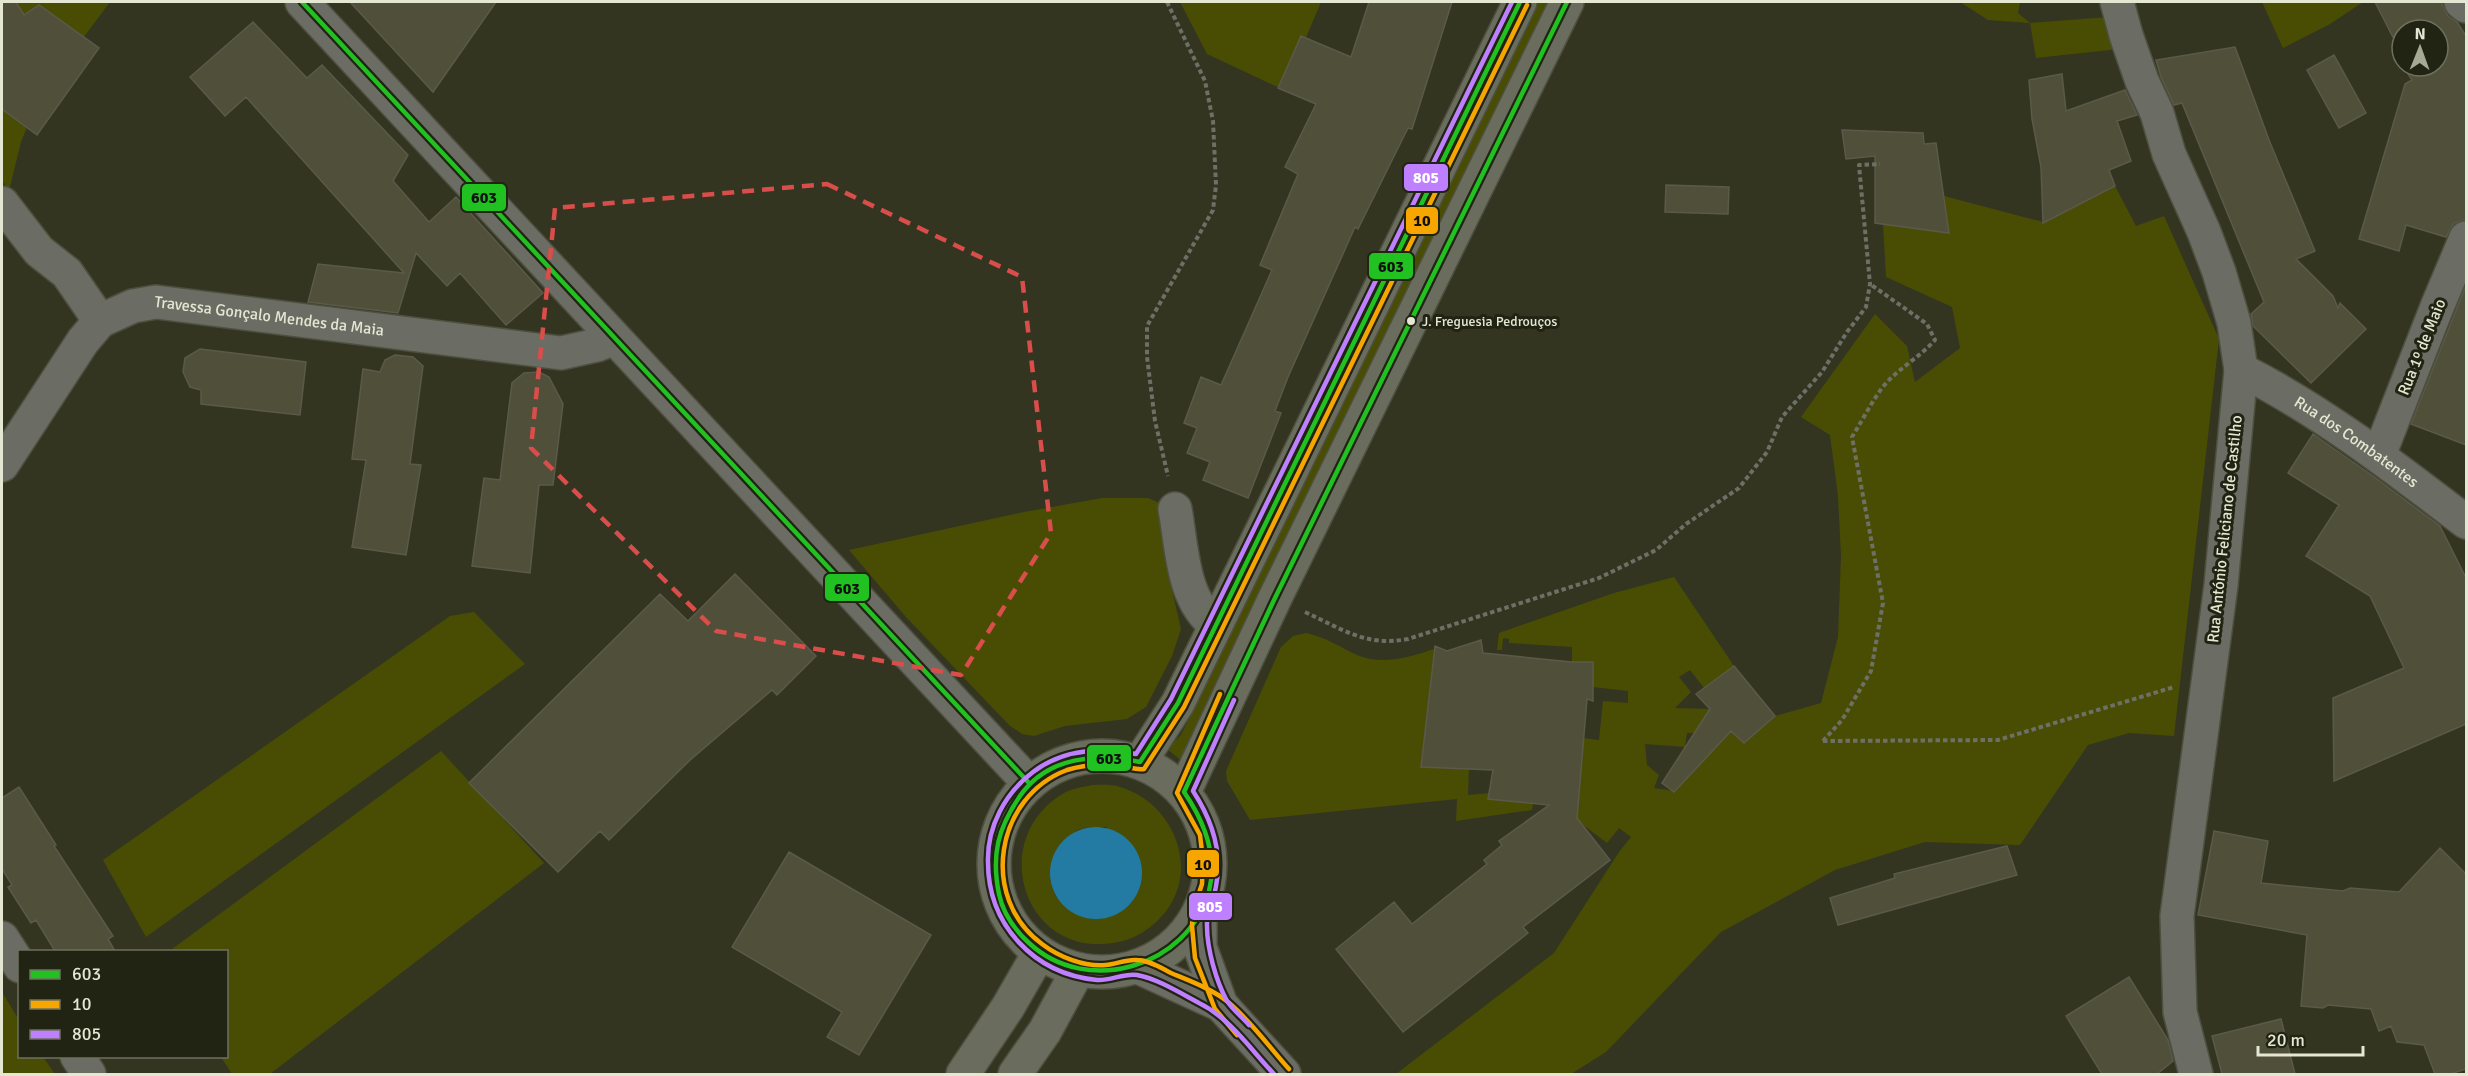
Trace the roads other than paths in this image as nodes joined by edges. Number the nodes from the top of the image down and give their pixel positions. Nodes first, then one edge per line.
1 (302, 2) edge
2 (1520, 2) edge
3 (1567, 2) edge
4 (2117, 2) edge
5 (2461, 2) edge
6 (2466, 6) edge
7 (2, 203) edge
8 (2466, 238) edge
9 (100, 321) junction
10 (614, 338) junction
11 (2241, 370) junction
12 (2379, 455) junction
13 (2, 465) edge
14 (1175, 509) road end
15 (2466, 522) edge
16 (1216, 625) junction
17 (1140, 762) junction
18 (1029, 783) junction
19 (1184, 792) junction
20 (1200, 912) junction
21 (2, 938) edge
22 (1039, 953) junction
23 (18, 963) edge
24 (1138, 967) junction
25 (1078, 970) junction
26 (1221, 1005) junction
27 (78, 1058) edge
28 (89, 1074) edge
29 (963, 1074) edge
30 (1015, 1074) edge
31 (1284, 1074) edge
32 (2196, 1074) edge

1 - 10 street
2 - 16 main road
3 - 19 main road
4 - 11 street, Rua António Feliciano de Castilho
5 - 6 street
7 - 9 street
8 - 12 street, Rua 1º de Maio
9 - 10 street, Travessa Gonçalo Mendes da Maia
9 - 13 street, Travessa Gonçalo Mendes da Maia
10 - 18 street
11 - 12 street, Rua dos Combatentes
11 - 32 street, Rua António Feliciano de Castilho
12 - 15 street, Rua dos Combatentes
14 - 16 street
16 - 17 main road
17 - 18 main road
17 - 19 main road
18 - 22 main road
19 - 20 main road
20 - 24 main road
20 - 26 street
21 - 23 street
22 - 25 main road
22 - 29 main road
24 - 25 main road
24 - 26 street
25 - 30 main road
26 - 31 street
27 - 28 street

